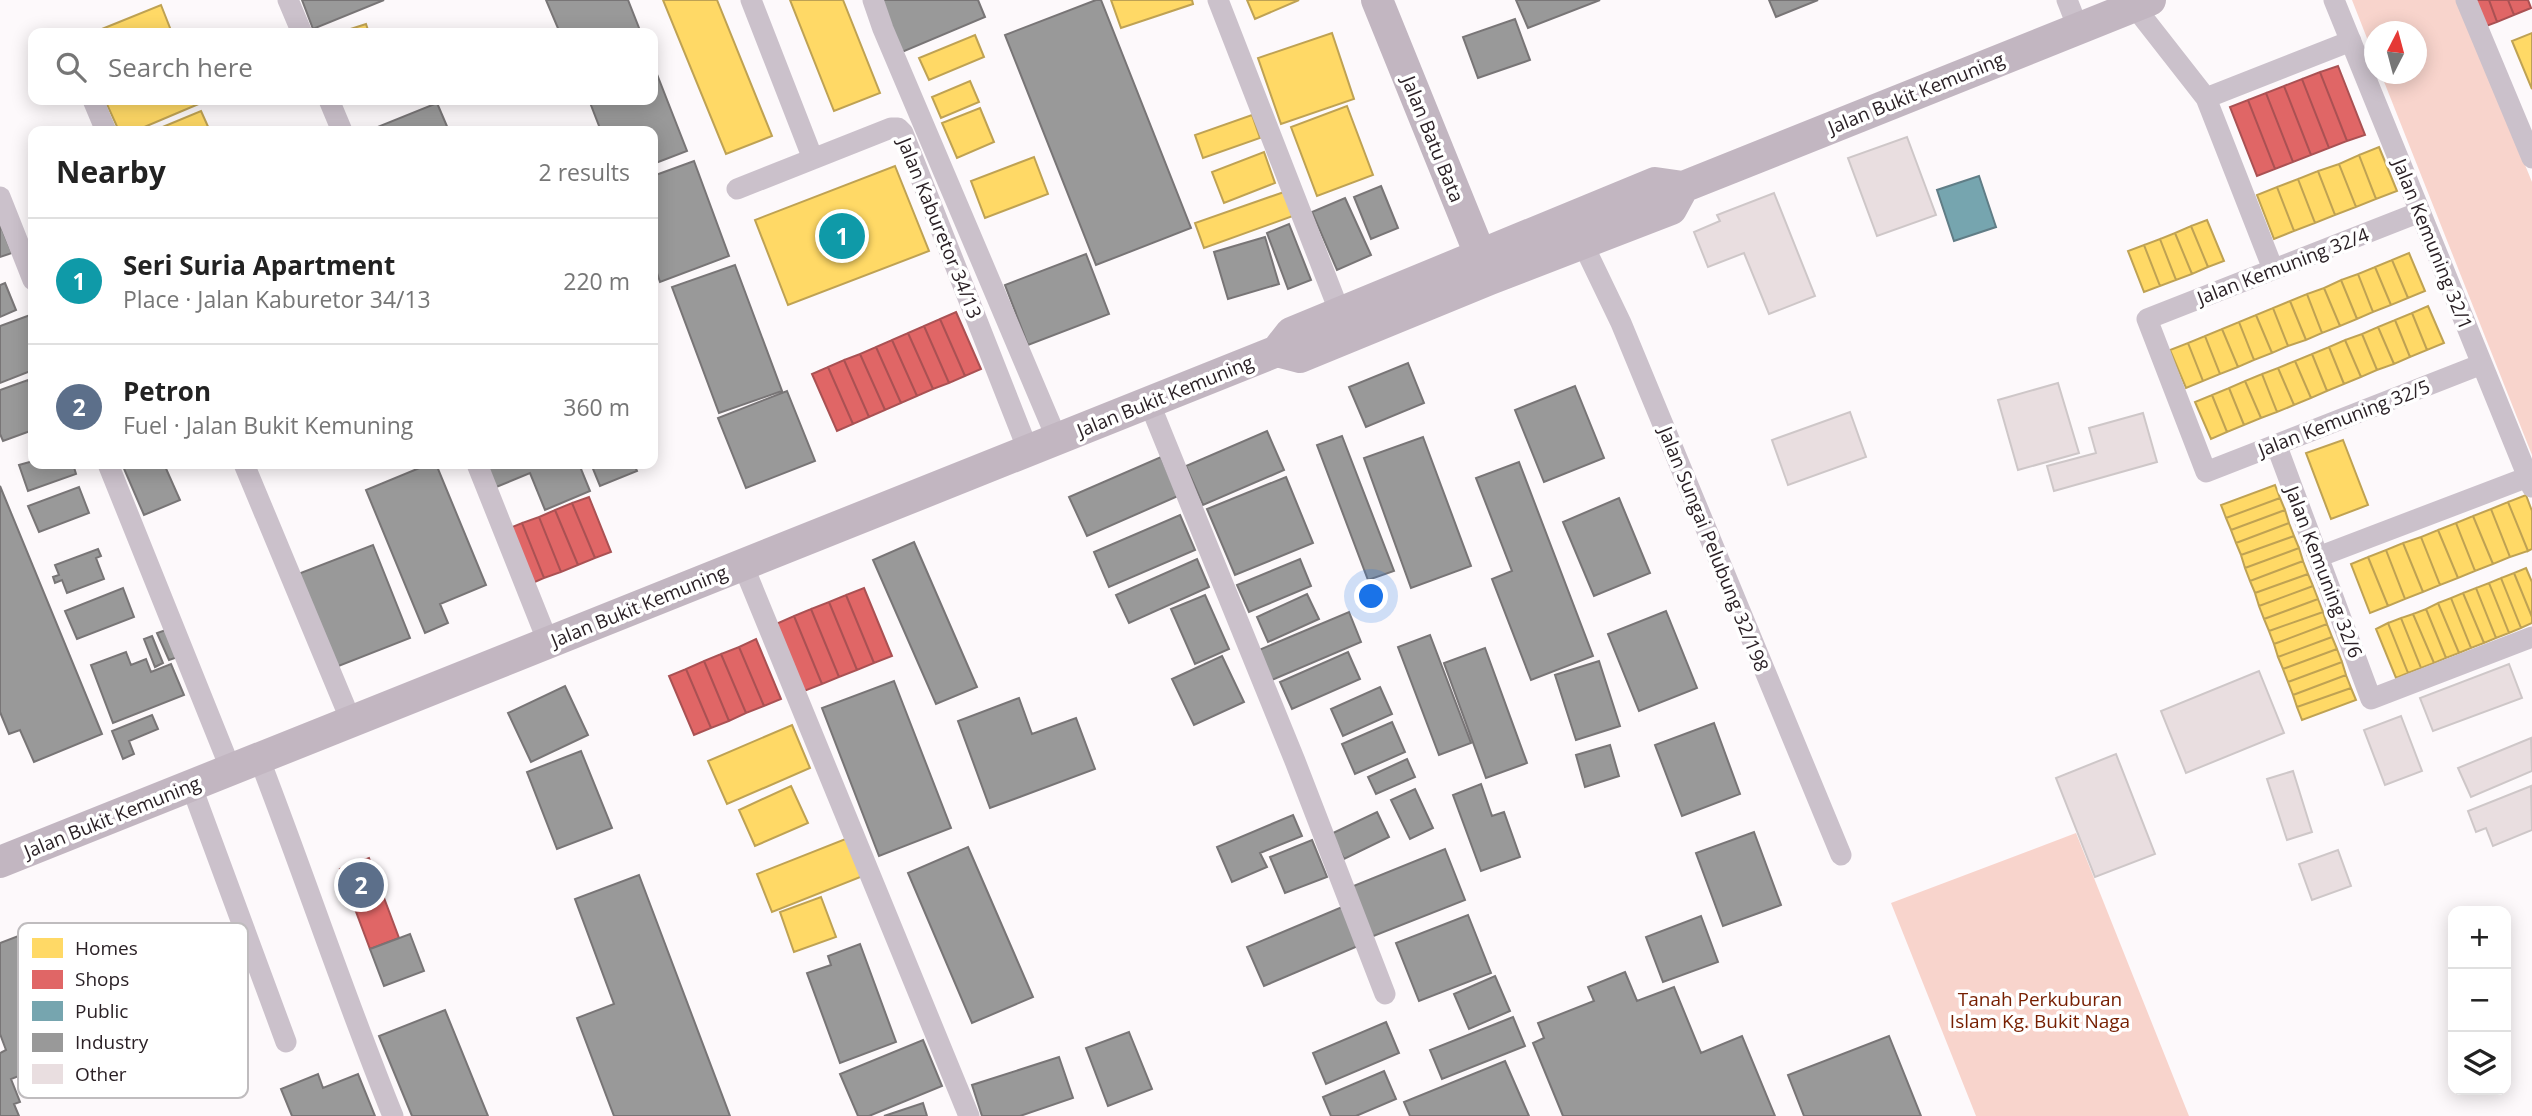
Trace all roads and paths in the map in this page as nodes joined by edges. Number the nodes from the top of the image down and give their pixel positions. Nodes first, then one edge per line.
1 (288, 0) edge
2 (751, 0) edge
3 (873, 0) edge
4 (1218, 0) edge
5 (1377, 0) edge
6 (2334, 0) edge
7 (2466, 0) edge
8 (2142, 3) edge
9 (2072, 14) edge
10 (300, 28) edge
11 (2351, 41) junction
12 (2206, 98) junction
13 (95, 105) edge
14 (331, 105) edge
15 (104, 126) edge
16 (340, 126) edge
17 (2532, 158) edge
18 (813, 159) junction
19 (1683, 187) junction
20 (737, 189) dead end
21 (0, 197) edge
22 (2420, 212) junction
23 (1583, 244) junction
24 (28, 267) edge
25 (1485, 267) junction
26 (2273, 269) junction
27 (1340, 313) junction
28 (1278, 351) junction
29 (2482, 364) junction
30 (1149, 402) junction
31 (1057, 439) junction
32 (2276, 444) junction
33 (1028, 450) junction
34 (110, 469) edge
35 (246, 469) edge
36 (479, 469) edge
37 (2206, 472) joint
38 (2530, 482) edge
39 (2318, 556) junction
40 (743, 565) junction
41 (2532, 637) edge
42 (548, 642) junction
43 (351, 721) junction
44 (245, 764) junction
45 (191, 785) junction
46 (1841, 855) dead end
47 (0, 862) edge
48 (242, 923) edge
49 (248, 939) edge
50 (1385, 994) dead end
51 (286, 1042) dead end
52 (393, 1116) edge
53 (969, 1116) edge

1 - 10 street
2 - 18 street
3 - 31 street
4 - 27 street
5 - 25 main road, Jalan Batu Bata
6 - 11 street, Jalan Kemuning 32/1
7 - 17 street
8 - 9 main road, Jalan Bukit Kemuning
8 - 12 street
9 - 19 main road, Jalan Bukit Kemuning
11 - 12 street
11 - 22 street, Jalan Kemuning 32/1
12 - 26 street
13 - 15 street
14 - 16 street
18 - 20 street, Jalan Kaburetor 34/13
18 - 33 street, Jalan Kaburetor 34/13
19 - 23 main road, Jalan Bukit Kemuning
19 - 25 main road, Jalan Bukit Kemuning
21 - 24 street
22 - 26 street, Jalan Kemuning 32/4
22 - 29 street, Jalan Kemuning 32/1
23 - 25 main road, Jalan Bukit Kemuning
23 - 46 street, Jalan Sungai Pelubung 32/198
25 - 27 main road, Jalan Bukit Kemuning
25 - 28 main road, Jalan Bukit Kemuning
26 - 37 street, Jalan Kemuning 32/4
27 - 28 main road, Jalan Bukit Kemuning
28 - 30 main road, Jalan Bukit Kemuning
29 - 32 street, Jalan Kemuning 32/5
29 - 38 street, Jalan Kemuning 32/1
30 - 31 main road, Jalan Bukit Kemuning
30 - 50 street
31 - 33 main road, Jalan Bukit Kemuning
32 - 37 street, Jalan Kemuning 32/5
32 - 39 street, Jalan Kemuning 32/6
33 - 40 main road, Jalan Bukit Kemuning
34 - 44 street
35 - 43 street
36 - 42 street
38 - 39 street
39 - 41 street, Jalan Kemuning 32/6
40 - 42 main road, Jalan Bukit Kemuning
40 - 53 street
42 - 43 main road, Jalan Bukit Kemuning
43 - 44 main road, Jalan Bukit Kemuning
44 - 45 main road, Jalan Bukit Kemuning
44 - 52 street
45 - 47 main road, Jalan Bukit Kemuning
45 - 48 street
49 - 51 street

